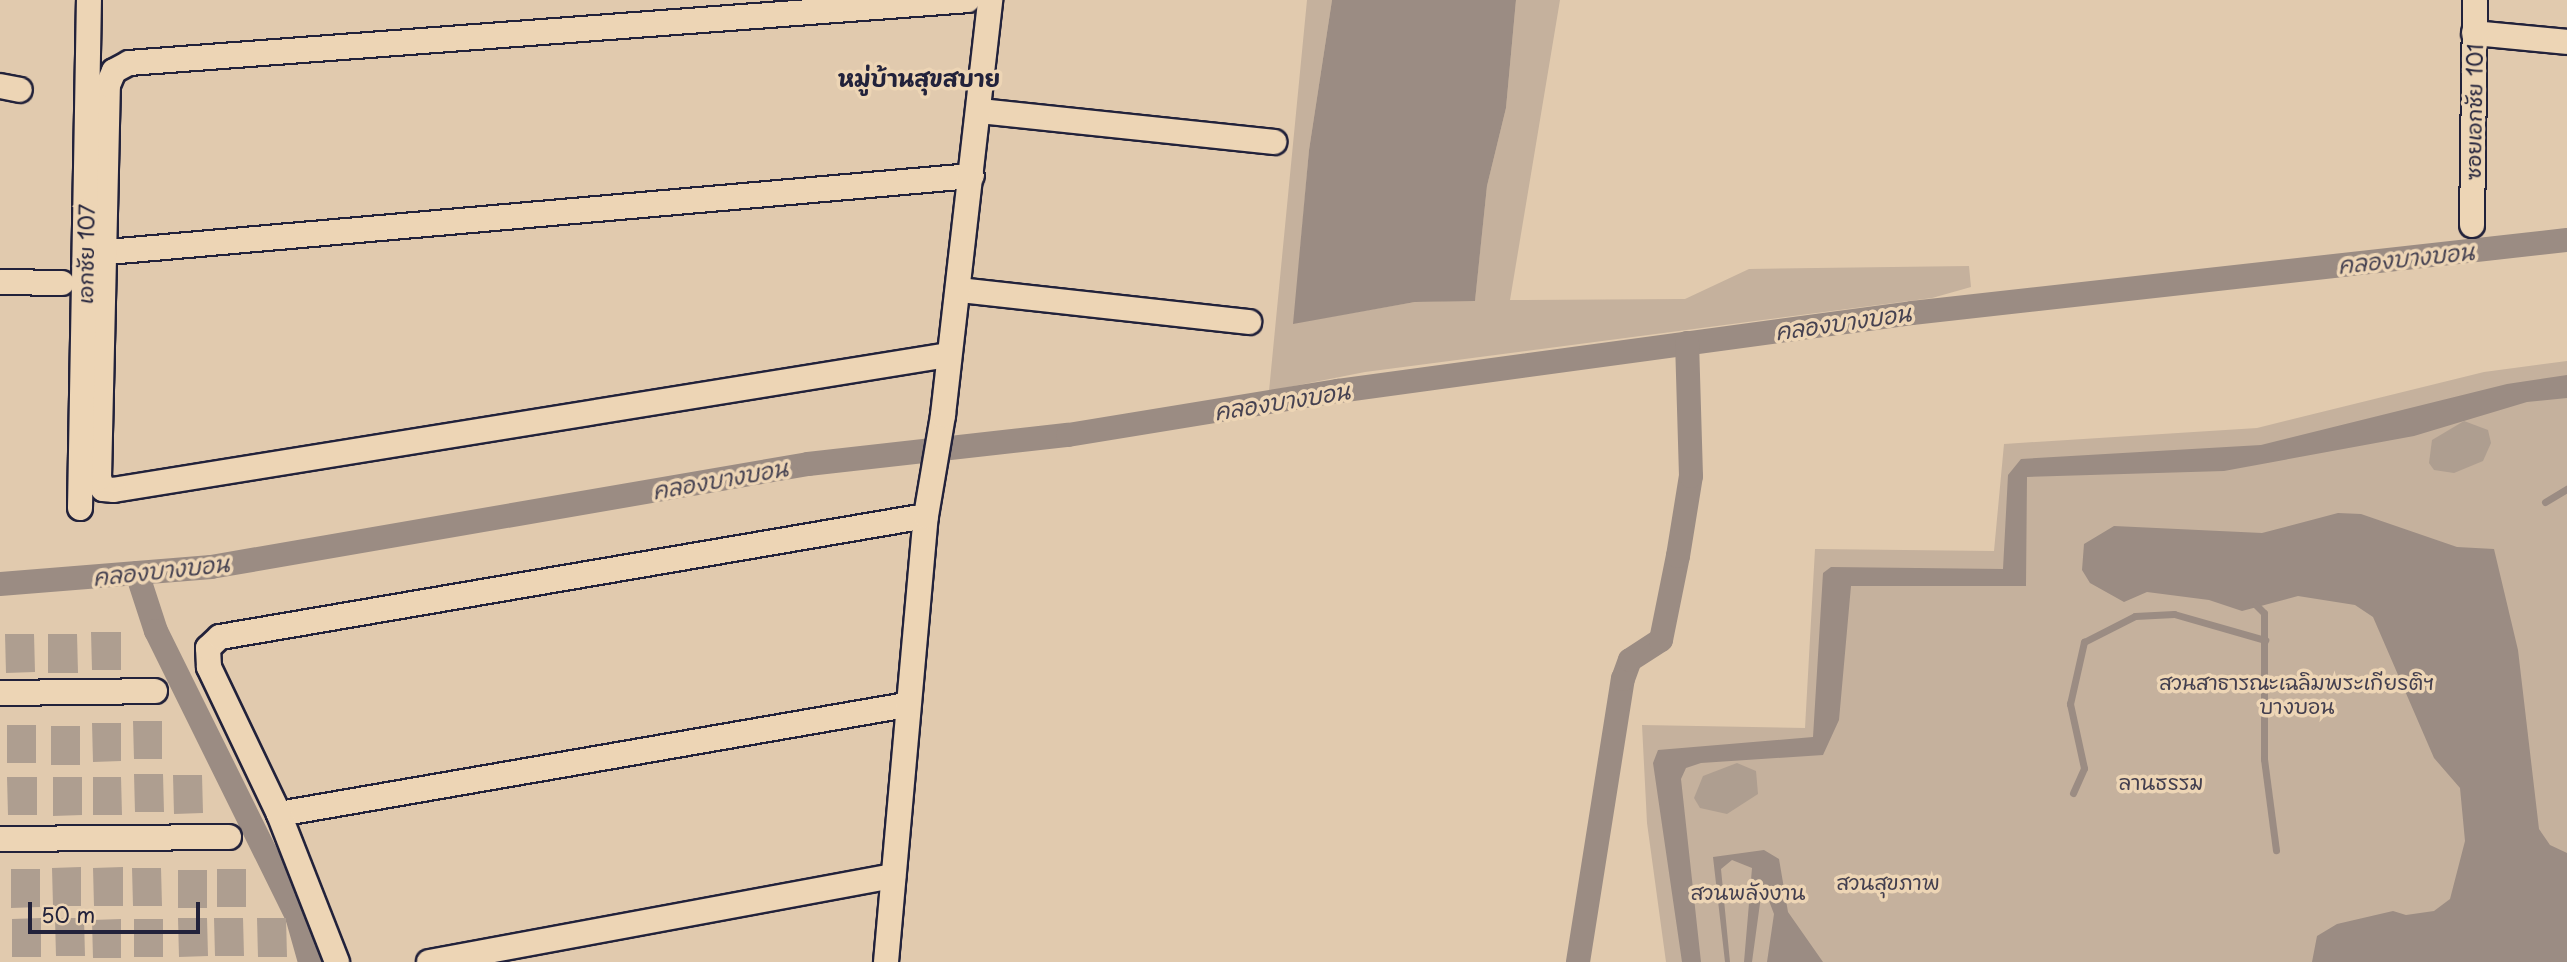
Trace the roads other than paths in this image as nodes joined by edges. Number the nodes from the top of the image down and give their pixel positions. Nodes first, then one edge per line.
1 (89, 0) edge
2 (968, 0) edge
3 (990, 0) edge
4 (2475, 0) edge
5 (2474, 33) junction
6 (2567, 42) edge
7 (980, 111) junction
8 (1273, 142) dead end
9 (972, 176) junction
10 (2472, 225) dead end
11 (108, 251) junction
12 (0, 282) edge
13 (62, 283) dead end
14 (959, 290) junction
15 (1249, 321) dead end
16 (948, 355) junction
17 (80, 508) dead end
18 (926, 516) junction
19 (155, 691) dead end
20 (0, 693) edge
21 (906, 705) junction
22 (279, 814) junction
23 (229, 837) dead end
24 (0, 839) edge
25 (894, 877) junction
26 (337, 962) edge
27 (429, 962) edge
28 (886, 962) edge

1 - 17 street, เอกชัย 107
2 - 11 street
3 - 7 street
4 - 5 street, ซอยเอกชัย 101
5 - 6 street
5 - 10 street, ซอยเอกชัย 101
7 - 8 street
7 - 9 street
9 - 11 street
9 - 14 street
11 - 16 street
12 - 13 street
14 - 15 street
14 - 16 street
16 - 18 street
18 - 21 street
18 - 22 street
19 - 20 street
21 - 22 street
21 - 25 street
22 - 26 street
23 - 24 street
25 - 27 street
25 - 28 street

